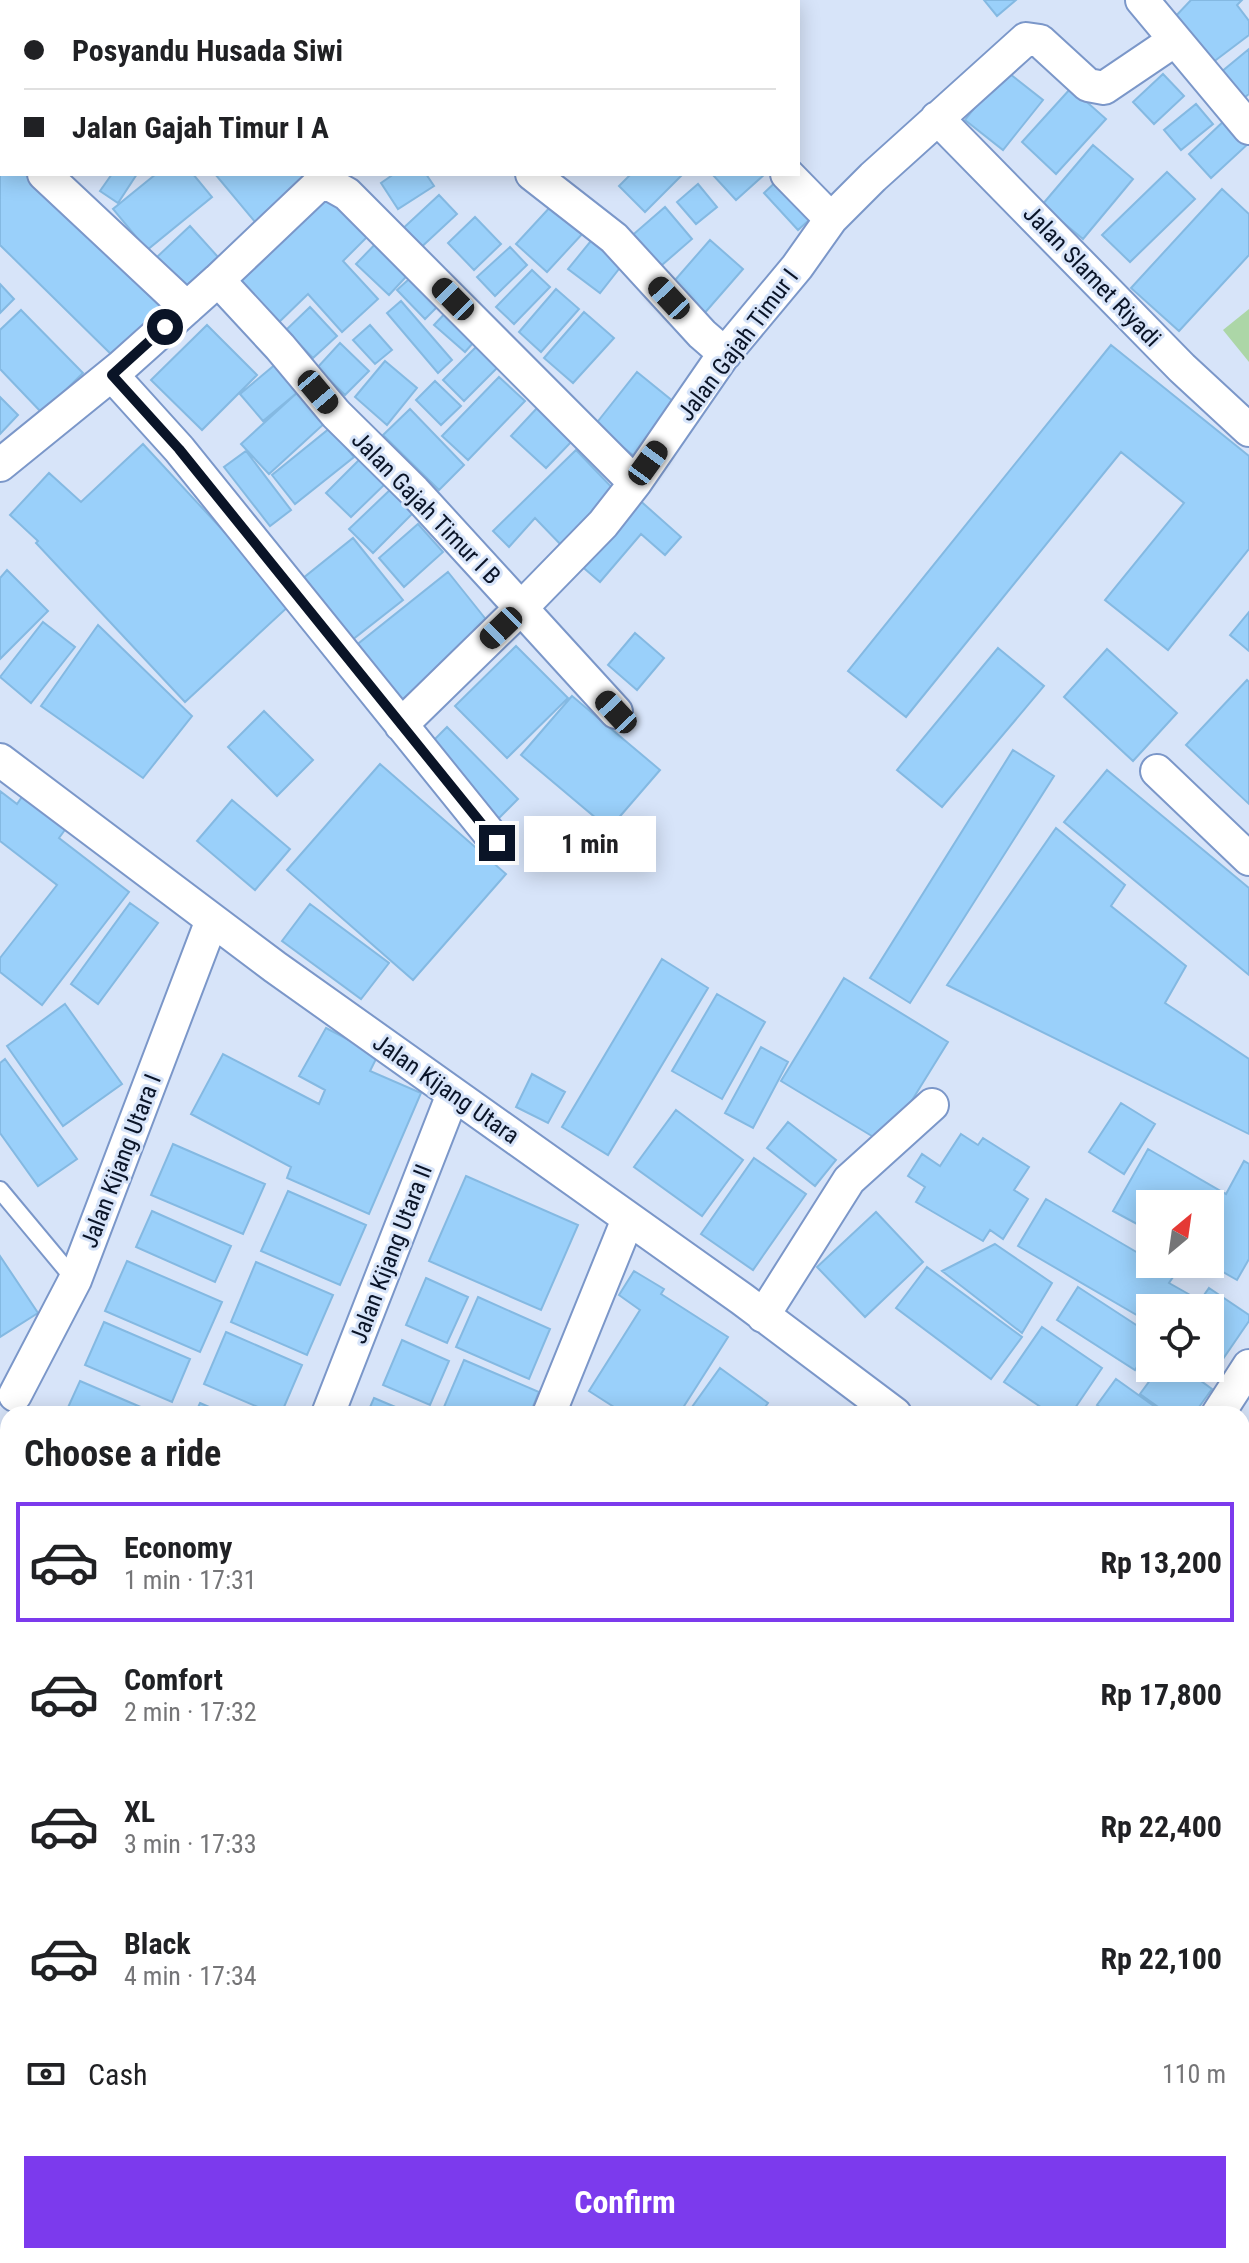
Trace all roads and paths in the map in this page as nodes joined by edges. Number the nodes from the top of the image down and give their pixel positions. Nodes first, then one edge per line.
1 (1142, 0) edge
2 (1175, 40) junction
3 (1244, 113) edge
4 (937, 118) junction
5 (46, 176) edge
6 (535, 176) edge
7 (789, 176) edge
8 (831, 219) junction
9 (218, 280) junction
10 (187, 308) junction
11 (725, 354) junction
12 (112, 375) junction
13 (1249, 430) edge
14 (0, 465) edge
15 (635, 483) junction
16 (521, 608) junction
17 (616, 712) dead end
18 (401, 725) junction
19 (0, 760) edge
20 (1157, 771) dead end
21 (497, 843) dead end
22 (1249, 859) edge
23 (212, 920) junction
24 (453, 1094) junction
25 (932, 1105) dead end
26 (0, 1190) edge
27 (628, 1219) junction
28 (75, 1280) junction
29 (763, 1316) junction
30 (1249, 1366) edge
31 (15, 1395) dead end
32 (331, 1406) edge
33 (552, 1406) edge
34 (884, 1406) edge
35 (1223, 1406) edge

1 - 2 street
2 - 3 street
2 - 4 street, Jalan Gajah Timur I
4 - 8 street, Jalan Gajah Timur I
4 - 13 street, Jalan Slamet Riyadi
5 - 10 street
6 - 11 street
7 - 8 street
8 - 11 street, Jalan Gajah Timur I
9 - 10 street
9 - 15 street
9 - 16 street, Jalan Gajah Timur I B
10 - 12 street
11 - 15 street, Jalan Gajah Timur I
12 - 14 street
12 - 18 street
15 - 16 street
16 - 17 street, Jalan Gajah Timur I B
16 - 18 street
18 - 21 street
19 - 23 street, Jalan Kijang Utara
20 - 22 street
23 - 24 street, Jalan Kijang Utara
23 - 28 street, Jalan Kijang Utara I
24 - 27 street, Jalan Kijang Utara
24 - 32 street, Jalan Kijang Utara II
25 - 29 street
26 - 28 lane
27 - 29 street, Jalan Kijang Utara
27 - 33 street
28 - 31 street, Jalan Kijang Utara I
29 - 34 street, Jalan Kijang Utara
30 - 35 street

